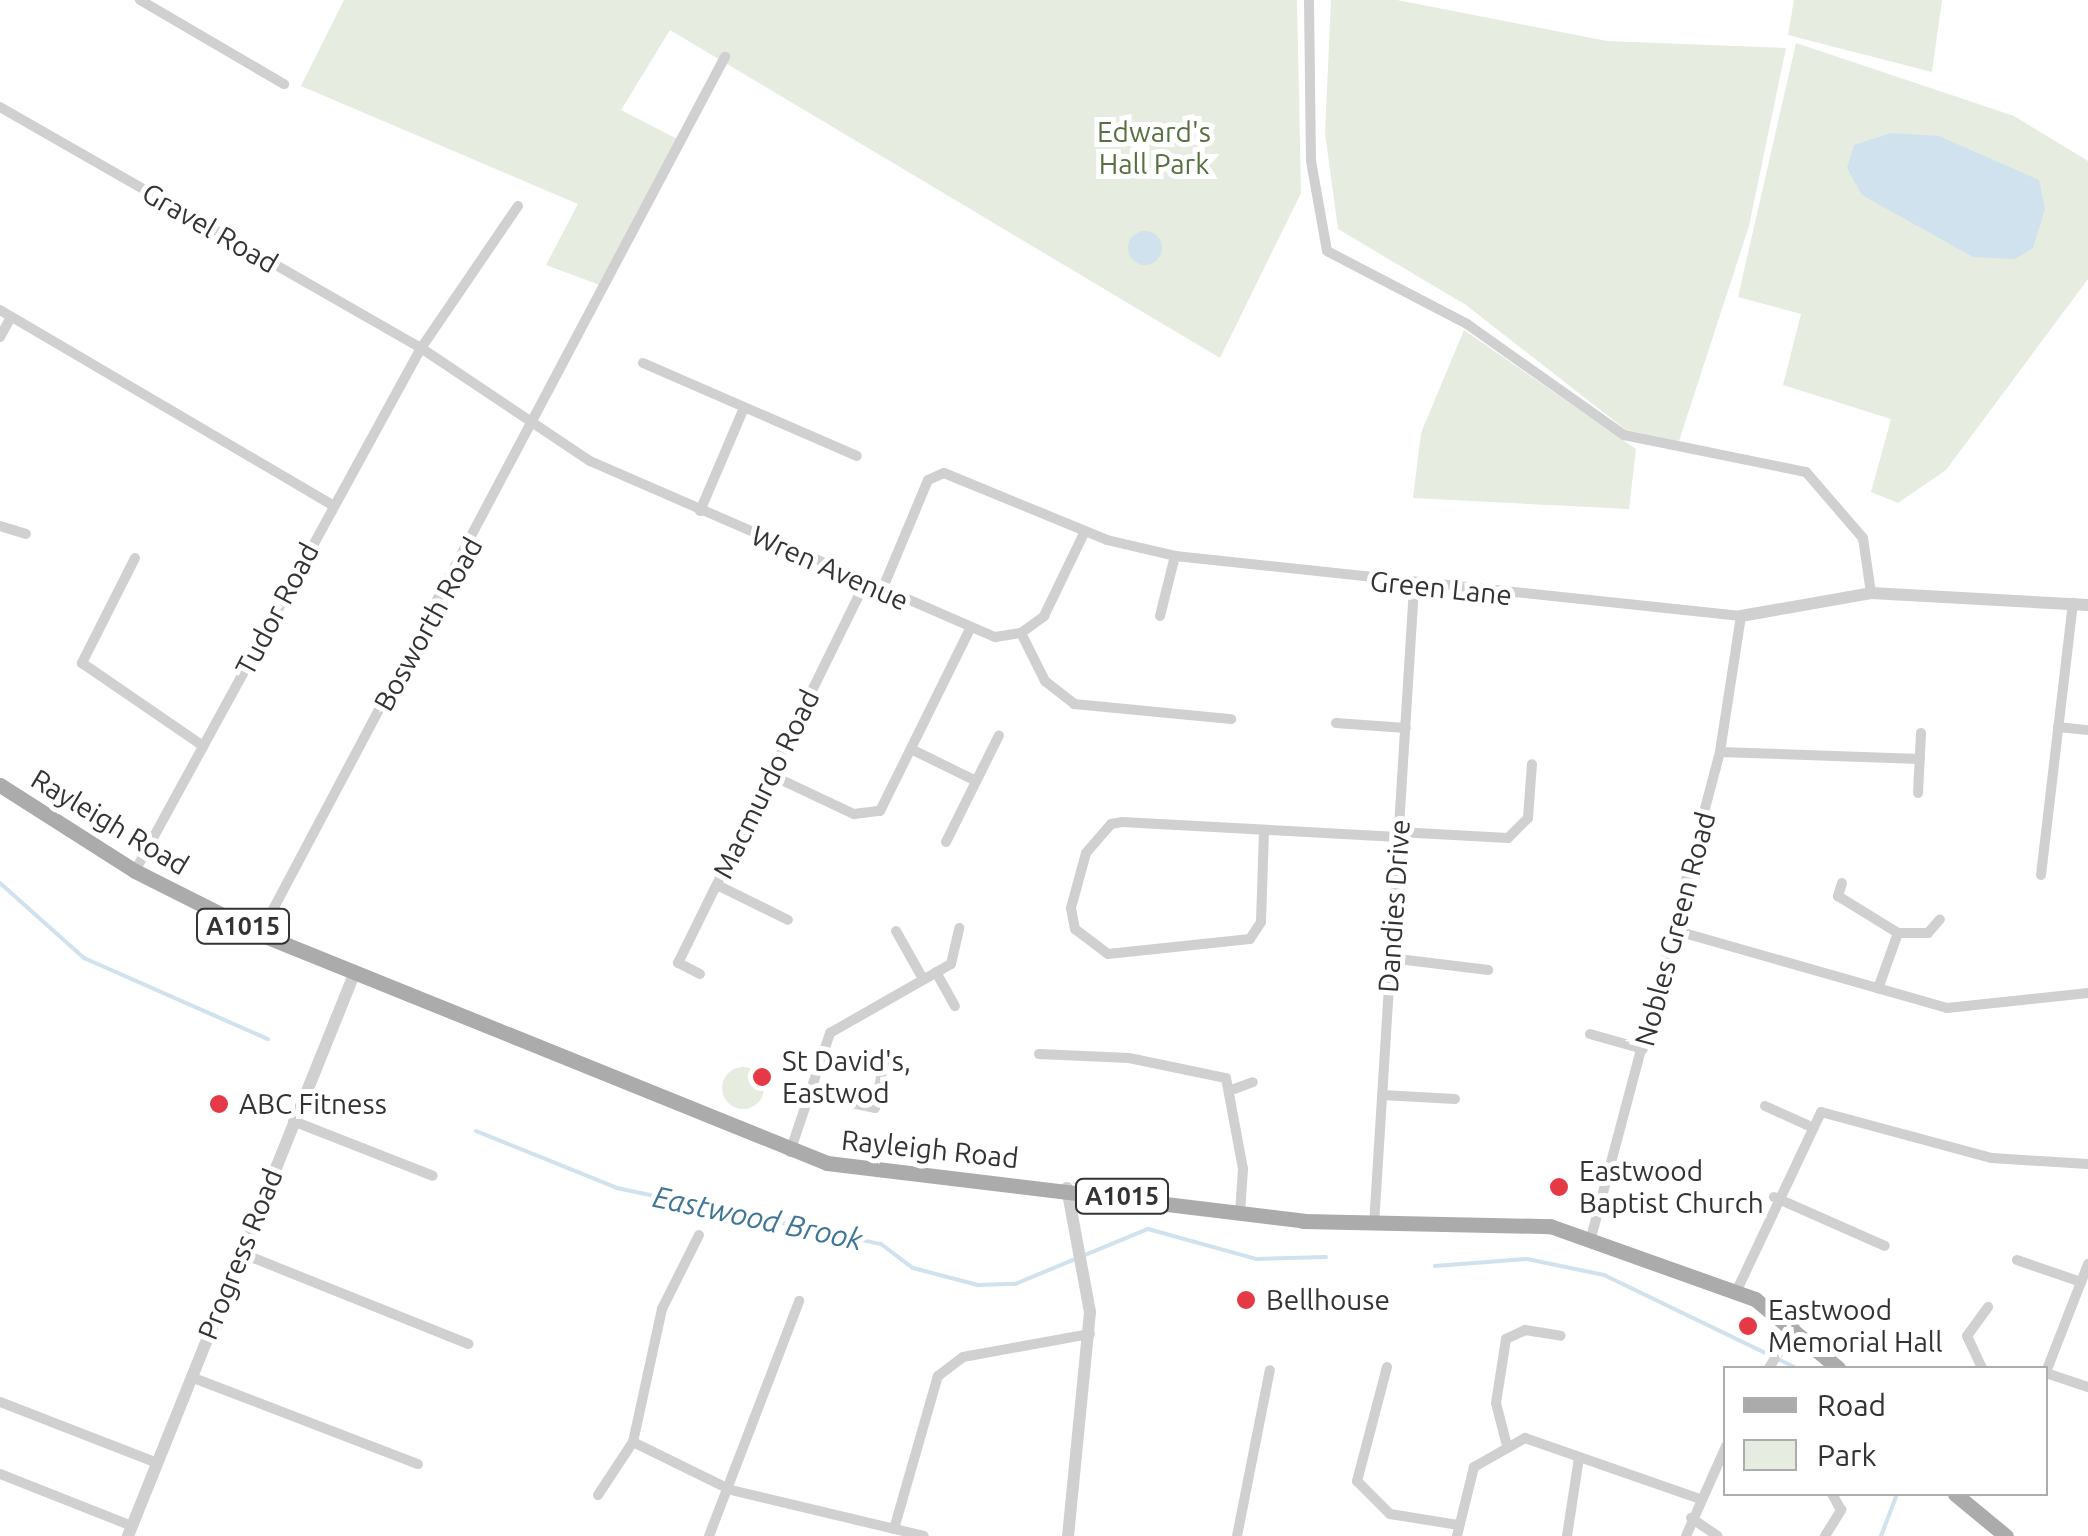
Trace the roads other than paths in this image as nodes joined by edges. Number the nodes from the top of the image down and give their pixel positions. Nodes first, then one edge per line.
1 (140, 0) edge
2 (1309, 0) edge
3 (725, 57) dead end
4 (284, 84) dead end
5 (0, 106) edge
6 (518, 206) dead end
7 (0, 310) edge
8 (11, 317) junction
9 (0, 337) edge
10 (421, 348) junction
11 (644, 364) dead end
12 (744, 408) junction
13 (535, 424) junction
14 (857, 456) dead end
15 (333, 505) junction
16 (700, 510) junction
17 (0, 526) edge
18 (1084, 531) junction
19 (26, 534) dead end
20 (1175, 556) junction
21 (135, 558) dead end
22 (864, 583) junction
23 (1414, 587) junction
24 (882, 590) junction
25 (1870, 593) junction
26 (2073, 603) junction
27 (2088, 605) edge
28 (1160, 616) dead end
29 (1740, 616) junction
30 (970, 629) junction
31 (1021, 634) junction
32 (1232, 719) dead end
33 (1336, 723) dead end
34 (2058, 727) junction
35 (1406, 728) junction
36 (2088, 730) edge
37 (1921, 733) dead end
38 (999, 735) dead end
39 (202, 746) junction
40 (911, 749) junction
41 (1720, 752) junction
42 (1920, 760) junction
43 (1532, 764) dead end
44 (771, 775) junction
45 (976, 781) junction
46 (0, 785) edge
47 (1918, 793) dead end
48 (1264, 830) junction
49 (1398, 834) junction
50 (946, 842) dead end
51 (135, 871) junction
52 (2041, 875) dead end
53 (1842, 882) dead end
54 (718, 885) junction
55 (1940, 919) dead end
56 (788, 920) dead end
57 (959, 928) dead end
58 (896, 931) dead end
59 (1677, 931) junction
60 (1898, 933) junction
61 (260, 934) junction
62 (1390, 958) junction
63 (1488, 970) dead end
64 (355, 972) junction
65 (936, 972) junction
66 (700, 974) dead end
67 (923, 979) junction
68 (1878, 989) junction
69 (2088, 994) edge
70 (954, 1006) dead end
71 (1590, 1034) dead end
72 (1643, 1050) junction
73 (1039, 1054) dead end
74 (884, 1062) dead end
75 (1253, 1082) dead end
76 (1234, 1089) junction
77 (812, 1094) junction
78 (1382, 1095) junction
79 (1454, 1100) dead end
80 (1765, 1106) dead end
81 (293, 1122) junction
82 (1807, 1126) junction
83 (790, 1152) junction
84 (2088, 1164) edge
85 (433, 1176) dead end
86 (1067, 1188) junction
87 (1774, 1197) junction
88 (1240, 1213) junction
89 (1374, 1224) junction
90 (699, 1235) dead end
91 (1592, 1238) junction
92 (1885, 1246) dead end
93 (241, 1253) junction
94 (2017, 1260) dead end
95 (2088, 1264) edge
96 (2081, 1282) junction
97 (1737, 1290) junction
98 (799, 1300) dead end
99 (1988, 1308) dead end
100 (1795, 1325) junction
101 (1090, 1334) junction
102 (1562, 1336) dead end
103 (469, 1344) dead end
104 (1770, 1366) edge
105 (1836, 1366) edge
106 (1981, 1366) edge
107 (1386, 1367) dead end
108 (2048, 1368) edge
109 (1270, 1370) dead end
110 (2048, 1374) edge
111 (191, 1377) junction
112 (2088, 1388) edge
113 (0, 1402) edge
114 (633, 1442) junction
115 (1506, 1442) junction
116 (1723, 1451) edge
117 (1579, 1458) junction
118 (157, 1463) junction
119 (418, 1464) dead end
120 (0, 1474) edge
121 (731, 1490) junction
122 (598, 1495) dead end
123 (1833, 1496) edge
124 (1696, 1498) junction
125 (1970, 1500) edge
126 (1691, 1518) junction
127 (894, 1529) junction
128 (130, 1531) edge
129 (872, 1531) edge
130 (1458, 1531) edge
131 (708, 1536) edge
132 (924, 1536) edge
133 (1068, 1536) edge
134 (1237, 1536) edge
135 (1567, 1536) edge
136 (1686, 1536) edge
137 (1718, 1536) edge
138 (1825, 1536) edge
139 (2006, 1536) edge

1 - 4 street
2 - 25 street
3 - 13 street, Bosworth Road
5 - 10 street, Gravel Road
6 - 10 street, Tudor Road
7 - 8 street
8 - 9 street
8 - 15 street
10 - 13 street, Gravel Road
10 - 15 street, Tudor Road
11 - 12 street
12 - 14 street
12 - 16 street
13 - 16 street, Wren Avenue
13 - 61 street, Bosworth Road
15 - 39 street, Tudor Road
16 - 22 street, Wren Avenue
17 - 19 street
18 - 20 street, Green Lane
18 - 24 street, Green Lane
18 - 31 street
20 - 23 street, Green Lane
20 - 28 street
21 - 39 street
22 - 24 street, Wren Avenue
22 - 44 street, Macmurdo Road
23 - 29 street, Green Lane
23 - 35 street, Dandies Drive
24 - 30 street, Wren Avenue
25 - 26 street, Green Lane
25 - 29 street, Green Lane
26 - 27 street, Green Lane
26 - 34 street
29 - 41 street, Nobles Green Road
30 - 31 street, Wren Avenue
30 - 40 street
31 - 32 street
33 - 35 street
34 - 36 street
34 - 52 street
35 - 49 street, Dandies Drive
37 - 42 street
38 - 45 street
39 - 51 street, Tudor Road
40 - 44 street
40 - 45 street
41 - 42 street
41 - 59 street, Nobles Green Road
42 - 47 street
43 - 49 street
44 - 54 street, Macmurdo Road
45 - 50 street
46 - 51 main road, Rayleigh Road / A1015
48 - 48 street
48 - 49 street
49 - 62 street, Dandies Drive
51 - 61 main road, Rayleigh Road / A1015
53 - 60 street
54 - 56 street
54 - 66 street, Macmurdo Road
55 - 60 street
57 - 65 street
58 - 67 street
59 - 68 street
59 - 72 street, Nobles Green Road
60 - 68 street
61 - 64 main road, Rayleigh Road / A1015
62 - 63 street
62 - 78 street, Dandies Drive
64 - 81 street, Progress Road
64 - 83 main road, Rayleigh Road / A1015
65 - 67 street
65 - 70 street
67 - 77 street
68 - 69 street
71 - 72 street
72 - 91 street, Nobles Green Road
73 - 76 street
74 - 77 street
75 - 76 street
76 - 88 street
77 - 83 street
78 - 79 street
78 - 89 street, Dandies Drive
80 - 82 street
81 - 85 street
81 - 93 street, Progress Road
82 - 84 street
82 - 87 street
83 - 86 main road, Rayleigh Road / A1015
86 - 88 main road, Rayleigh Road / A1015
86 - 101 street
87 - 92 street
87 - 97 street
88 - 89 main road, Rayleigh Road / A1015
89 - 91 main road, Rayleigh Road / A1015
90 - 114 street
91 - 97 main road, Rayleigh Road / A1015
93 - 103 street
93 - 111 street, Progress Road
94 - 96 street
95 - 96 street
96 - 108 street
97 - 100 main road, Rayleigh Road / A1015
98 - 121 street
99 - 106 street
100 - 104 street
100 - 105 main road, Rayleigh Road / A1015
101 - 127 street
101 - 133 street
102 - 115 street
107 - 130 street
109 - 134 street
110 - 112 street
111 - 118 street, Progress Road
111 - 119 street
113 - 118 street
114 - 121 street
114 - 122 street
115 - 117 street
115 - 130 street
116 - 124 street
117 - 124 street
117 - 135 street
118 - 128 street, Progress Road
120 - 128 street
121 - 129 street
121 - 131 street
123 - 138 street
124 - 126 street
125 - 139 main road
126 - 136 street
126 - 137 street
127 - 129 street
127 - 132 street

